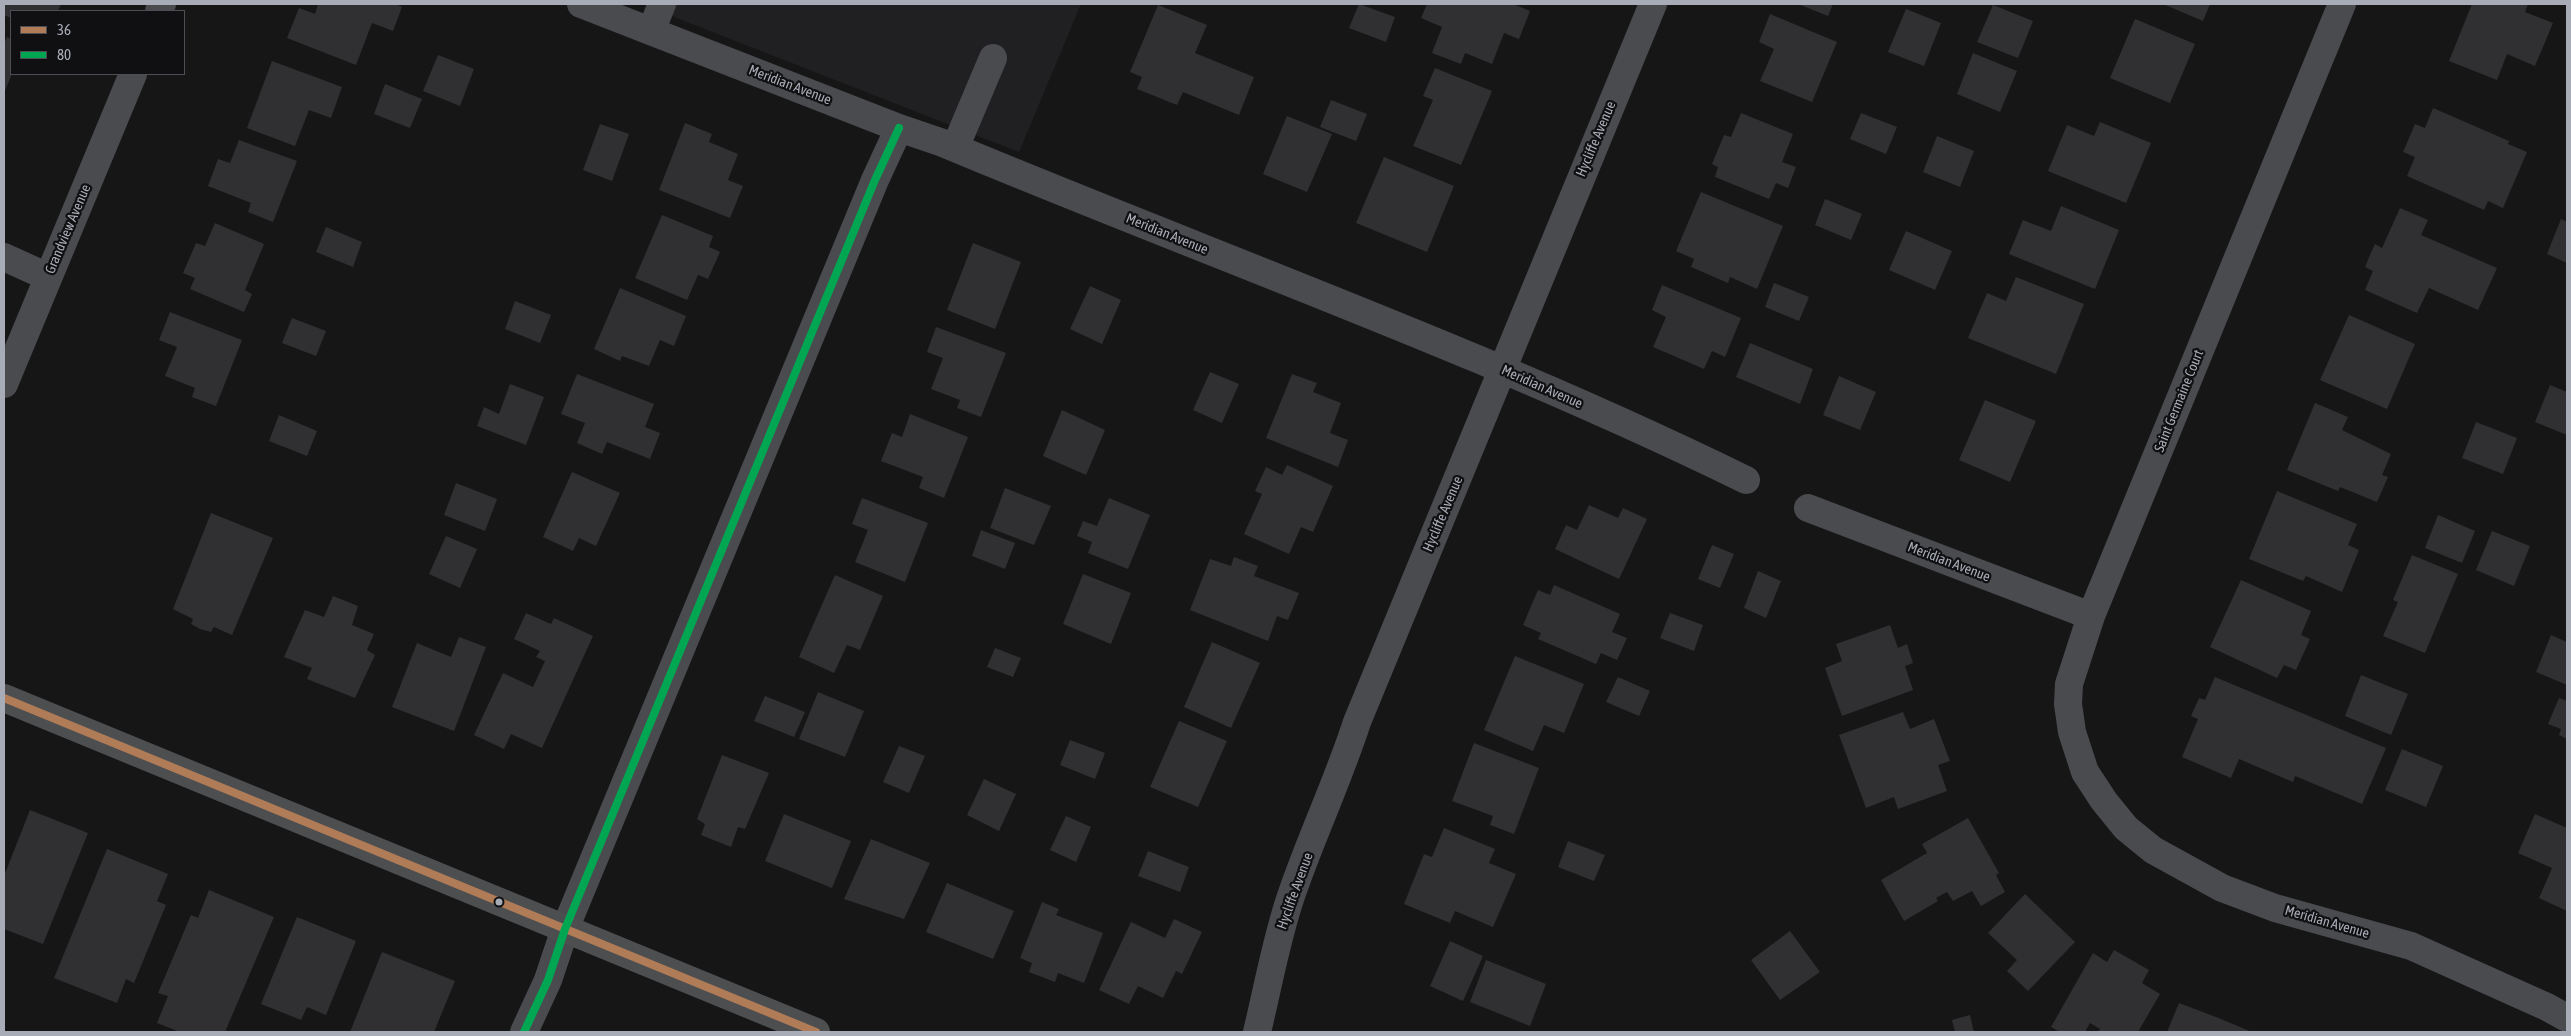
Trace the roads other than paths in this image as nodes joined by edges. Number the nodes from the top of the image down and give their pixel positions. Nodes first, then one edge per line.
1 (581, 4) edge
2 (662, 4) edge
3 (1653, 4) edge
4 (2342, 4) edge
5 (650, 31) junction
6 (993, 58) dead end
7 (133, 75) edge
8 (899, 128) junction
9 (955, 148) junction
10 (4, 258) edge
11 (48, 277) junction
12 (7, 367) edge
13 (1501, 369) junction
14 (1746, 480) dead end
15 (1808, 508) dead end
16 (2090, 616) junction
17 (4, 698) edge
18 (2104, 801) joint
19 (565, 929) junction
20 (2567, 1018) edge
21 (524, 1032) edge
22 (816, 1032) edge
23 (1257, 1032) edge

1 - 5 street, Meridian Avenue
2 - 5 street
3 - 13 street, Hycliffe Avenue
4 - 16 street, Saint Germaine Court
5 - 8 street, Meridian Avenue
6 - 9 street
7 - 11 street, Grandview Avenue
8 - 9 street, Meridian Avenue
8 - 19 street
9 - 13 street, Meridian Avenue
10 - 11 street
11 - 12 street, Grandview Avenue
13 - 14 street, Meridian Avenue
13 - 23 street, Hycliffe Avenue
15 - 16 street, Meridian Avenue
16 - 18 street, Saint Germaine Court
17 - 19 main road
18 - 20 street, Meridian Avenue
19 - 21 street
19 - 22 main road

